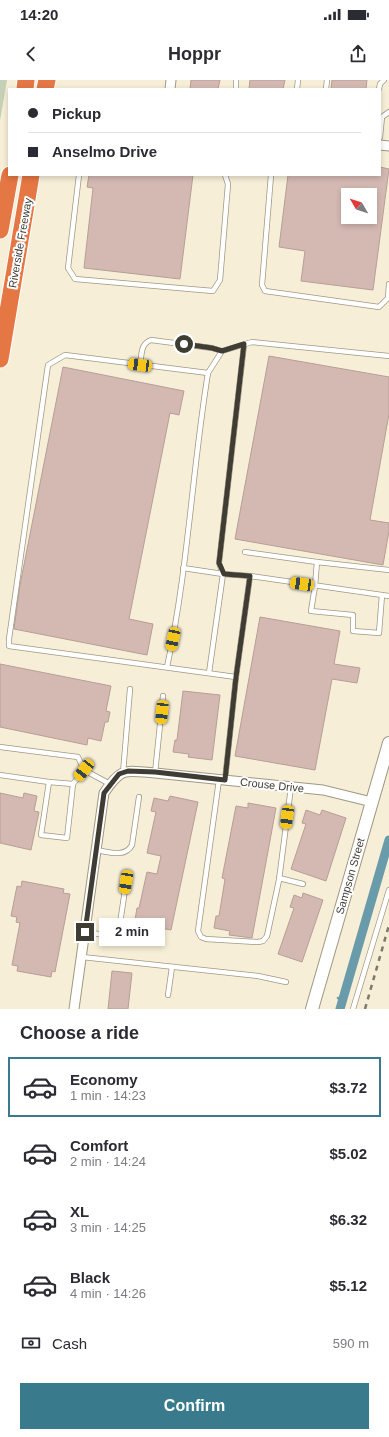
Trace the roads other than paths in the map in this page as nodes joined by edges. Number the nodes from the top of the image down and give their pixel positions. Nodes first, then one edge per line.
1 (389, 112) edge
2 (381, 116) edge
3 (10, 176) edge
4 (31, 176) edge
5 (79, 176) edge
6 (226, 176) edge
7 (271, 176) edge
8 (0, 230) edge
9 (389, 284) edge
10 (244, 344) junction
11 (222, 351) junction
12 (389, 356) edge
13 (0, 359) edge
14 (140, 365) junction
15 (208, 373) junction
16 (245, 552) dead end
17 (317, 562) junction
18 (183, 568) junction
19 (389, 570) edge
20 (224, 574) junction
21 (250, 576) junction
22 (315, 586) junction
23 (382, 595) junction
24 (389, 596) edge
25 (167, 667) junction
26 (209, 673) junction
27 (236, 677) junction
28 (130, 689) dead end
29 (163, 696) dead end
30 (389, 743) edge
31 (0, 747) edge
32 (84, 770) junction
33 (155, 772) junction
34 (123, 773) junction
35 (0, 775) edge
36 (222, 780) junction
37 (49, 782) junction
38 (73, 784) junction
39 (110, 784) junction
40 (291, 787) junction
41 (139, 797) dead end
42 (372, 802) junction
43 (96, 850) junction
44 (279, 878) junction
45 (126, 882) dead end
46 (303, 884) dead end
47 (389, 890) edge
48 (85, 932) junction
49 (118, 937) junction
50 (146, 942) dead end
51 (82, 957) junction
52 (172, 967) junction
53 (286, 982) dead end
54 (168, 995) dead end
55 (74, 1009) edge
56 (312, 1009) edge
57 (353, 1009) edge

1 - 2 lane
3 - 8 highway, Riverside Freeway
4 - 13 highway, Riverside Freeway
5 - 6 lane
7 - 9 lane
10 - 11 lane
10 - 12 lane
10 - 20 lane
11 - 14 lane
11 - 15 lane
14 - 15 lane
14 - 25 lane
15 - 18 lane
16 - 17 lane
17 - 19 lane
17 - 22 lane
18 - 20 lane
18 - 25 lane
20 - 21 lane
20 - 26 lane
21 - 22 lane
21 - 27 lane
22 - 23 lane
22 - 23 lane
23 - 24 lane
25 - 26 lane
26 - 27 lane
27 - 36 lane
28 - 34 lane
29 - 33 lane
30 - 42 street, Sampson Street
31 - 32 lane
32 - 38 lane
32 - 39 lane
33 - 34 street, Crouse Drive
33 - 36 street, Crouse Drive
34 - 39 street
35 - 37 lane
36 - 40 street, Crouse Drive
36 - 44 lane
37 - 38 lane
37 - 38 lane
39 - 43 street
40 - 42 street, Crouse Drive
40 - 44 lane
41 - 43 lane
42 - 56 street, Sampson Street
43 - 48 street
44 - 46 lane
45 - 49 lane
47 - 57 lane
48 - 49 lane
48 - 51 street
49 - 50 lane
51 - 52 lane
51 - 55 street
52 - 53 lane
52 - 54 lane

